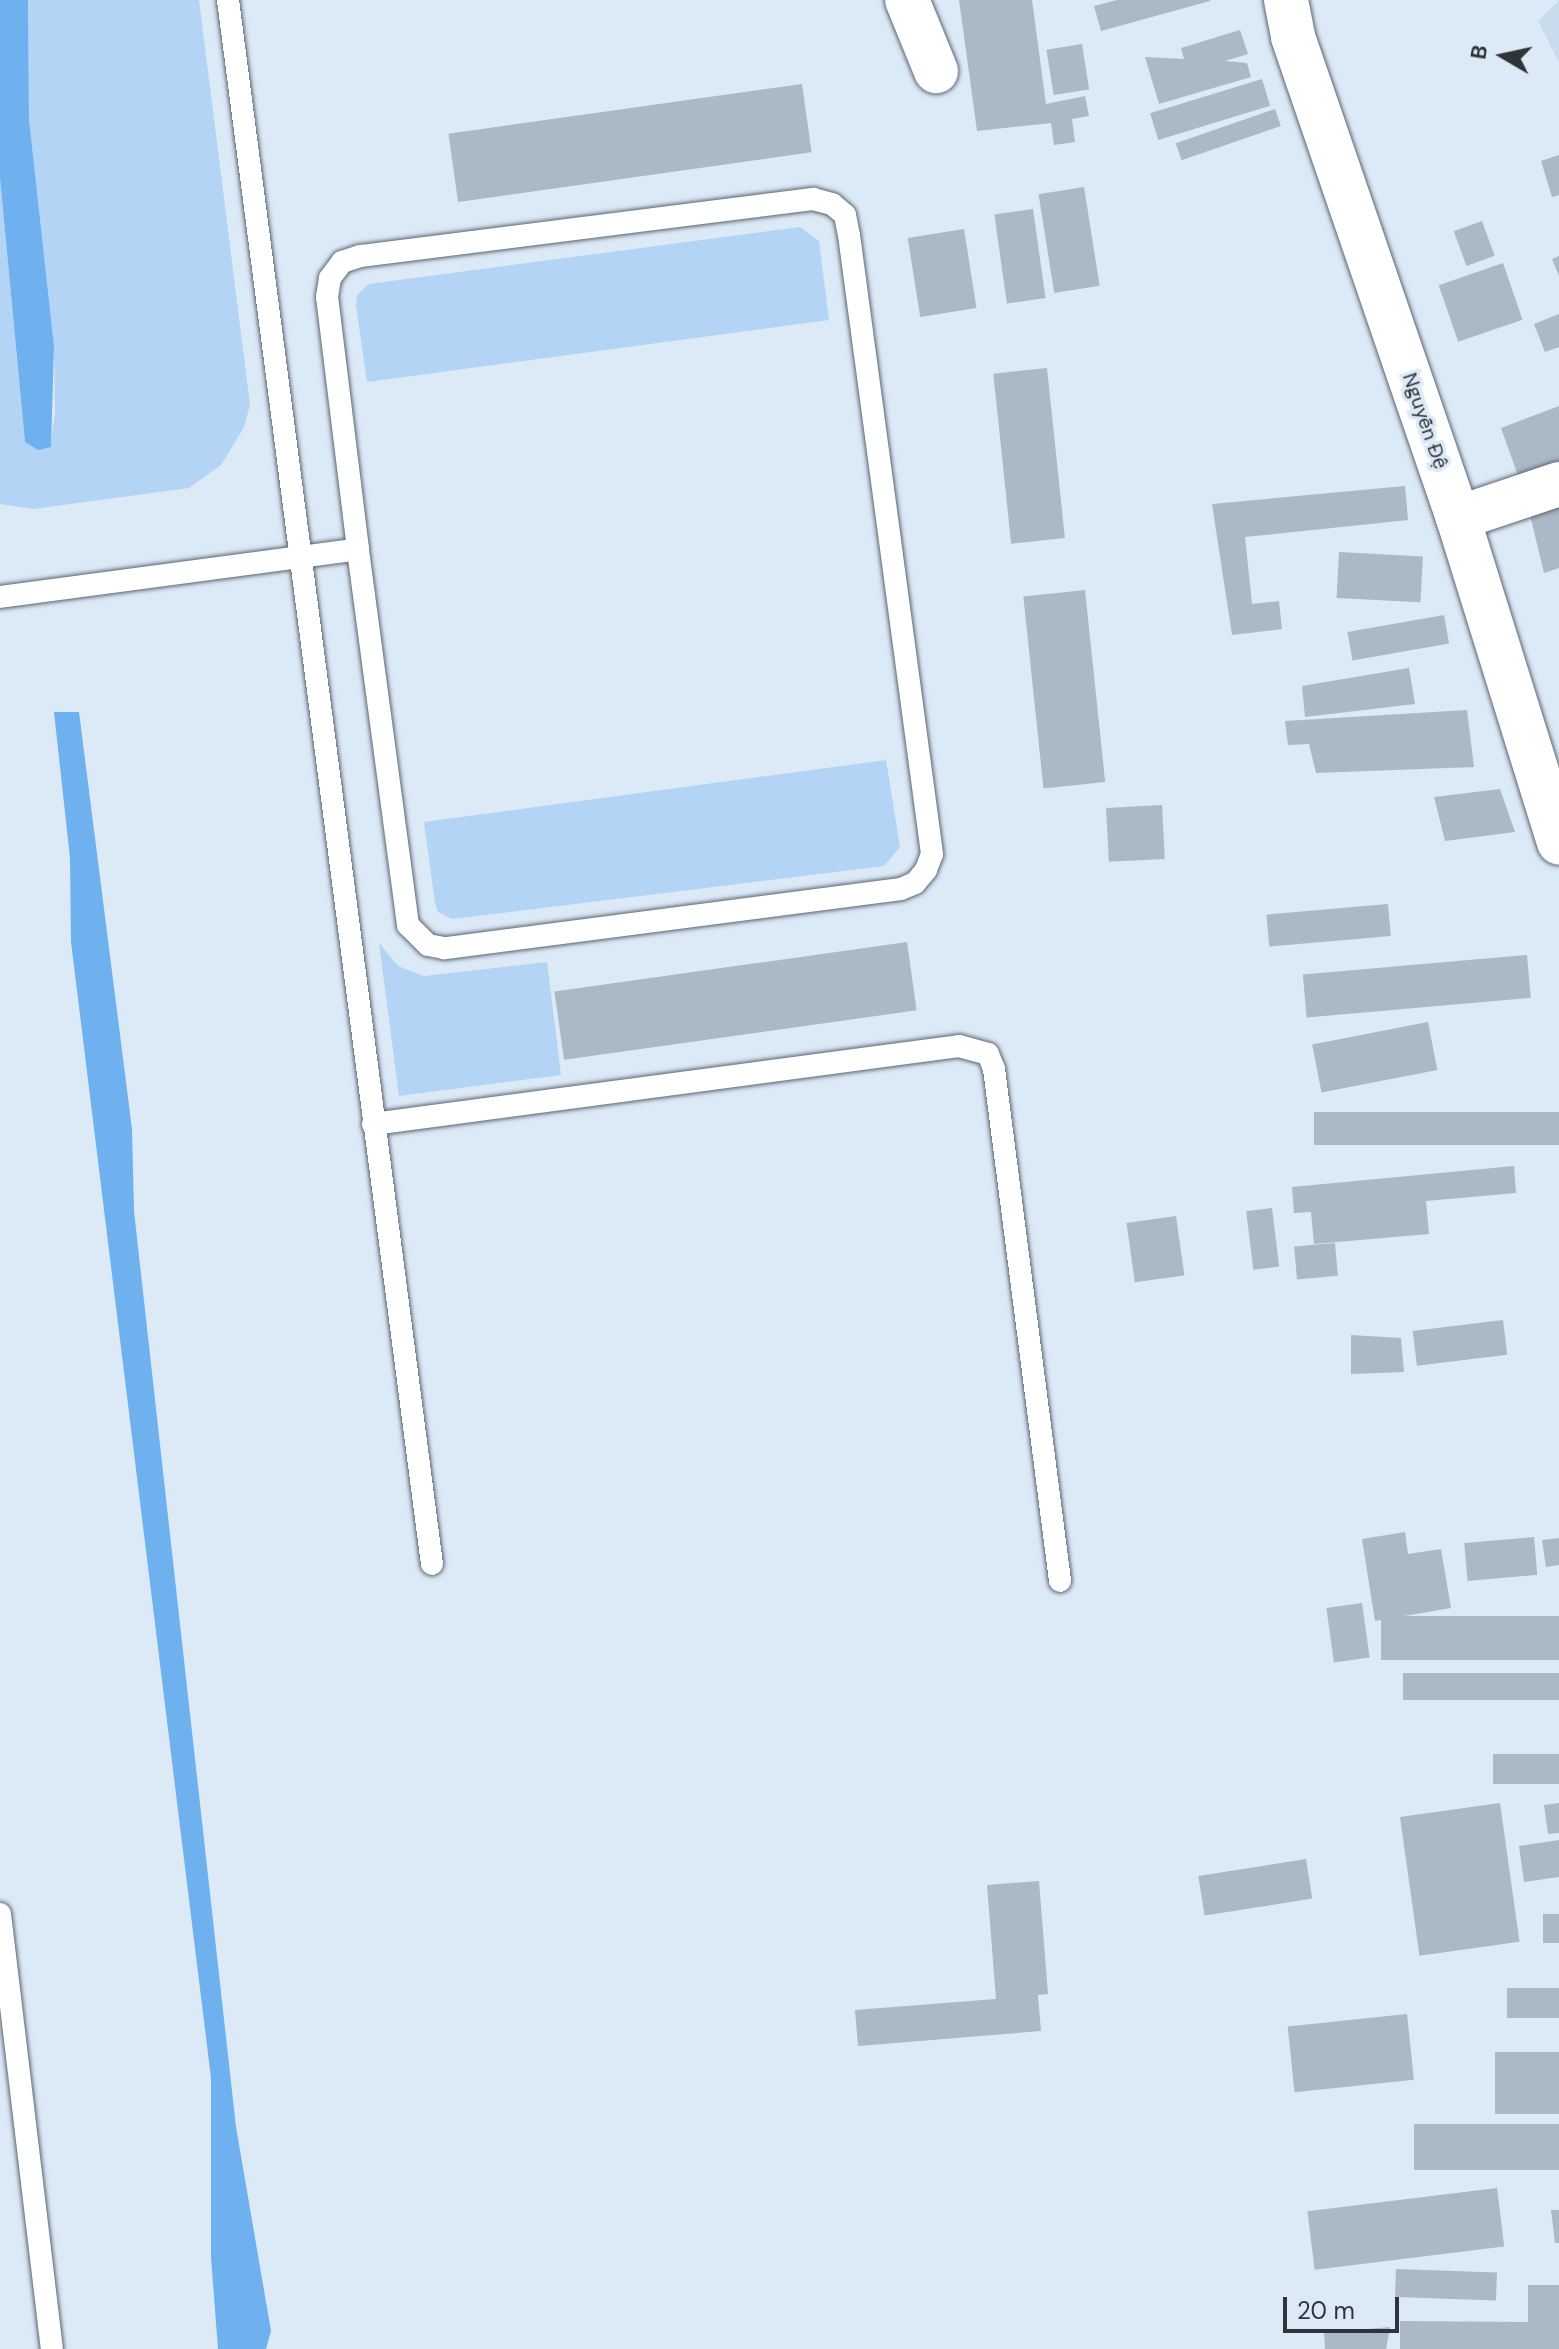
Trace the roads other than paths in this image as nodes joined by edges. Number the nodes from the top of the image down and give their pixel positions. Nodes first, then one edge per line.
1 (228, 0) edge
2 (907, 0) edge
3 (1286, 0) edge
4 (936, 71) dead end
5 (1559, 484) edge
6 (1458, 518) junction
7 (358, 549) junction
8 (297, 557) junction
9 (0, 597) edge
10 (1556, 824) edge
11 (373, 1124) junction
12 (432, 1564) dead end
13 (1060, 1581) dead end
14 (0, 1914) edge
15 (52, 2349) edge

1 - 8 lane
2 - 4 street
3 - 6 street, Nguyễn Đệ
5 - 6 street
6 - 10 street, Nguyễn Đệ
7 - 7 lane
7 - 8 lane
8 - 9 lane
8 - 11 lane
11 - 12 lane
11 - 13 lane
14 - 15 lane

